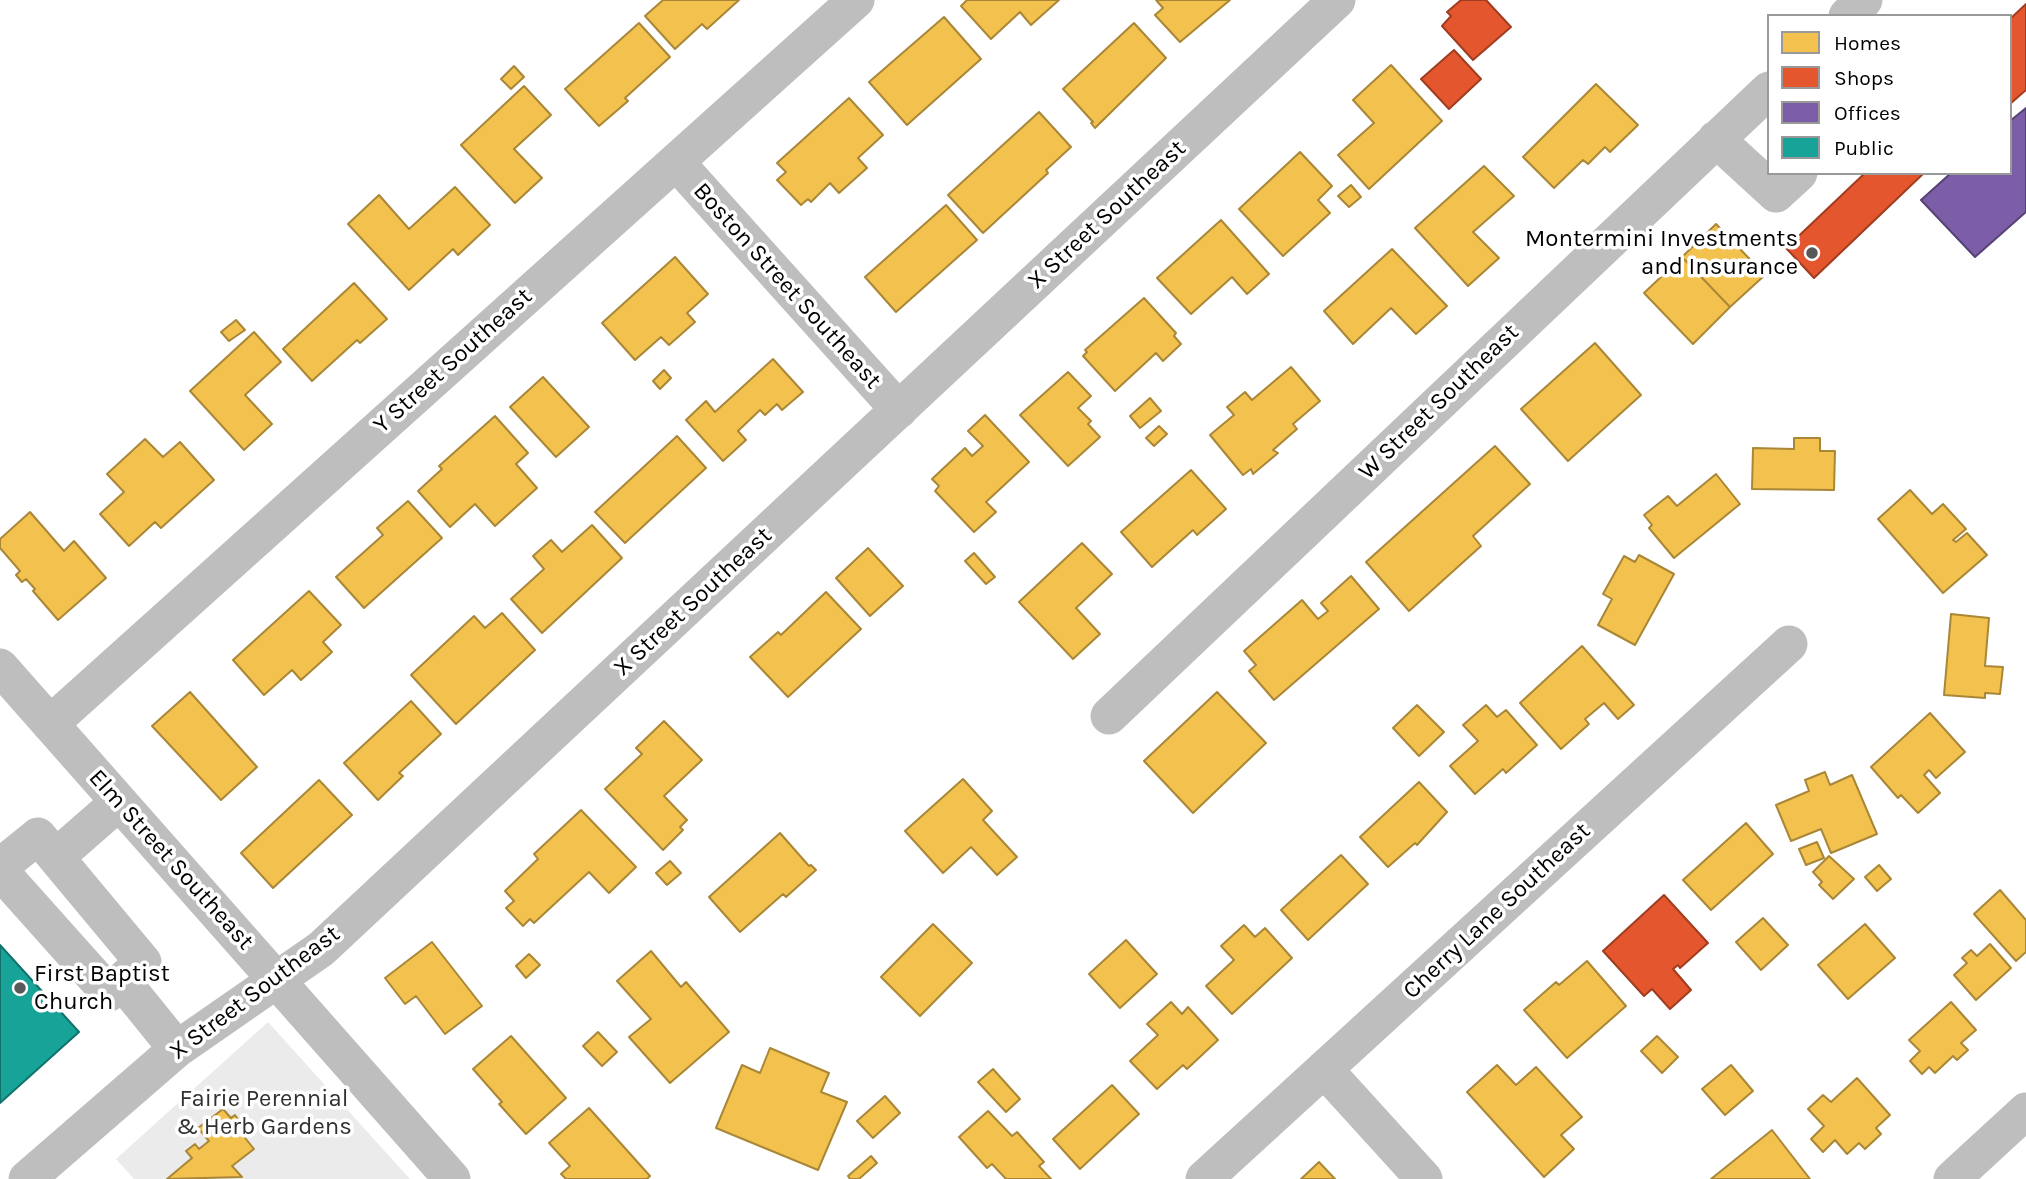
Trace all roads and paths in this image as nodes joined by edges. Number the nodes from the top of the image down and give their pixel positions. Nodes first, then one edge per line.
1 (856, 0) edge
2 (1338, 0) edge
3 (1864, 0) edge
4 (1849, 14) edge
5 (1767, 91) edge
6 (1716, 139) junction
7 (676, 162) junction
8 (1797, 175) edge
9 (899, 410) junction
10 (1789, 644) dead end
11 (0, 667) edge
12 (1110, 716) dead end
13 (50, 724) junction
14 (119, 802) junction
15 (56, 857) junction
16 (0, 869) edge
17 (277, 980) junction
18 (122, 981) junction
19 (177, 1049) junction
20 (1324, 1069) junction
21 (2026, 1111) edge
22 (27, 1179) edge
23 (452, 1179) edge
24 (1205, 1179) edge
25 (1424, 1179) edge
26 (1952, 1179) edge

1 - 7 street, Y Street Southeast
2 - 9 street, X Street Southeast
3 - 4 street
5 - 6 street, W Street Southeast
6 - 8 street
6 - 12 street, W Street Southeast
7 - 9 street, Boston Street Southeast
7 - 13 street, Y Street Southeast
9 - 17 street, X Street Southeast
10 - 20 street, Cherry Lane Southeast
11 - 13 street, Elm Street Southeast
13 - 14 street, Elm Street Southeast
14 - 15 street
14 - 17 street, Elm Street Southeast
15 - 16 street
15 - 18 street
16 - 18 street
17 - 19 street, X Street Southeast
17 - 23 street, Elm Street Southeast
18 - 19 street
19 - 22 street, X Street Southeast
20 - 24 street, Cherry Lane Southeast
20 - 25 street
21 - 26 street

